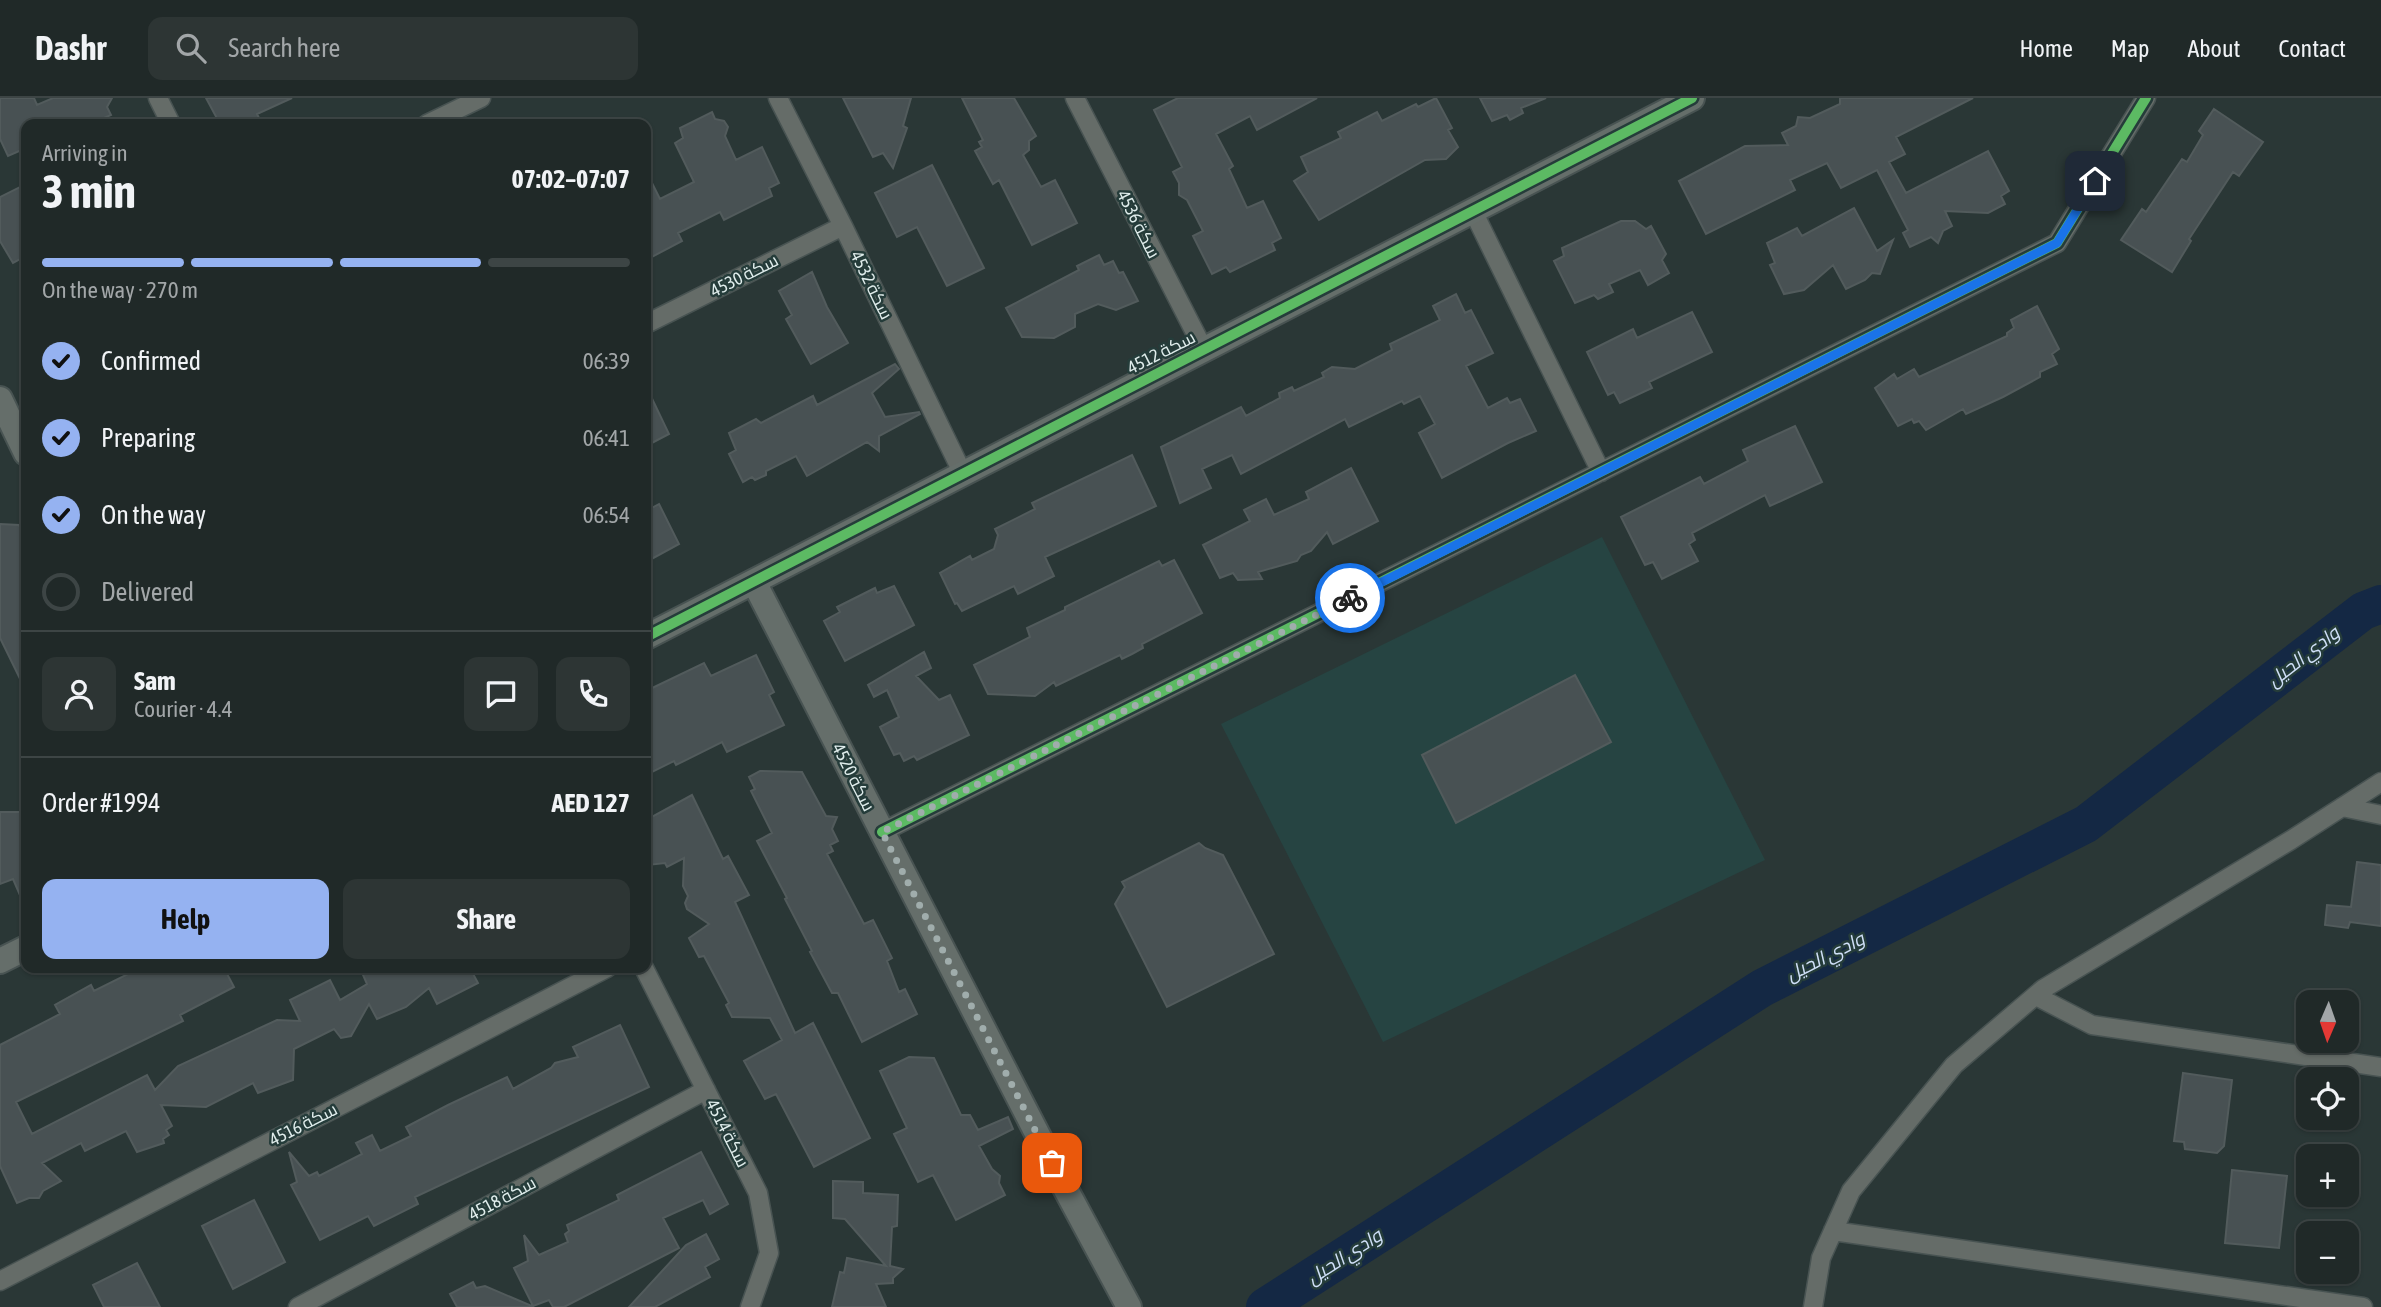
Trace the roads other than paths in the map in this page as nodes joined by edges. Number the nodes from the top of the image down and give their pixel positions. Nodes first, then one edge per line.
1 (158, 98) edge
2 (481, 98) edge
3 (778, 98) edge
4 (1075, 98) edge
5 (1692, 98) edge
6 (2146, 98) edge
7 (168, 119) edge
8 (437, 119) edge
9 (1473, 211) junction
10 (843, 226) junction
11 (651, 322) edge
12 (1204, 350) junction
13 (0, 399) edge
14 (21, 443) edge
15 (1601, 472) junction
16 (963, 474) junction
17 (754, 582) junction
18 (651, 634) edge
19 (2381, 782) edge
20 (2342, 807) junction
21 (2381, 815) edge
22 (882, 832) junction
23 (21, 950) edge
24 (0, 961) edge
25 (597, 973) edge
26 (647, 973) edge
27 (2036, 996) junction
28 (2381, 1067) edge
29 (706, 1090) junction
30 (1833, 1231) junction
31 (0, 1281) edge
32 (298, 1307) edge
33 (750, 1307) edge
34 (1129, 1307) edge
35 (1813, 1307) edge
36 (2363, 1307) edge

1 - 7 street
2 - 8 street
3 - 10 street, سكة 4532
4 - 12 street, سكة 4536
5 - 9 street, سكة 4512
6 - 15 street
9 - 12 street, سكة 4512
9 - 15 street
10 - 11 street, سكة 4530
10 - 16 street, سكة 4532
12 - 16 street, سكة 4512
13 - 14 street
15 - 22 street
16 - 17 street, سكة 4512
17 - 18 street, سكة 4512
17 - 22 street, سكة 4520
19 - 20 street
20 - 21 street
20 - 27 street
22 - 34 street, سكة 4520
23 - 24 street
25 - 31 street, سكة 4516
26 - 29 street, سكة 4514
27 - 28 street
27 - 30 street
29 - 32 street, سكة 4518
29 - 33 street, سكة 4514
30 - 35 street
30 - 36 street

